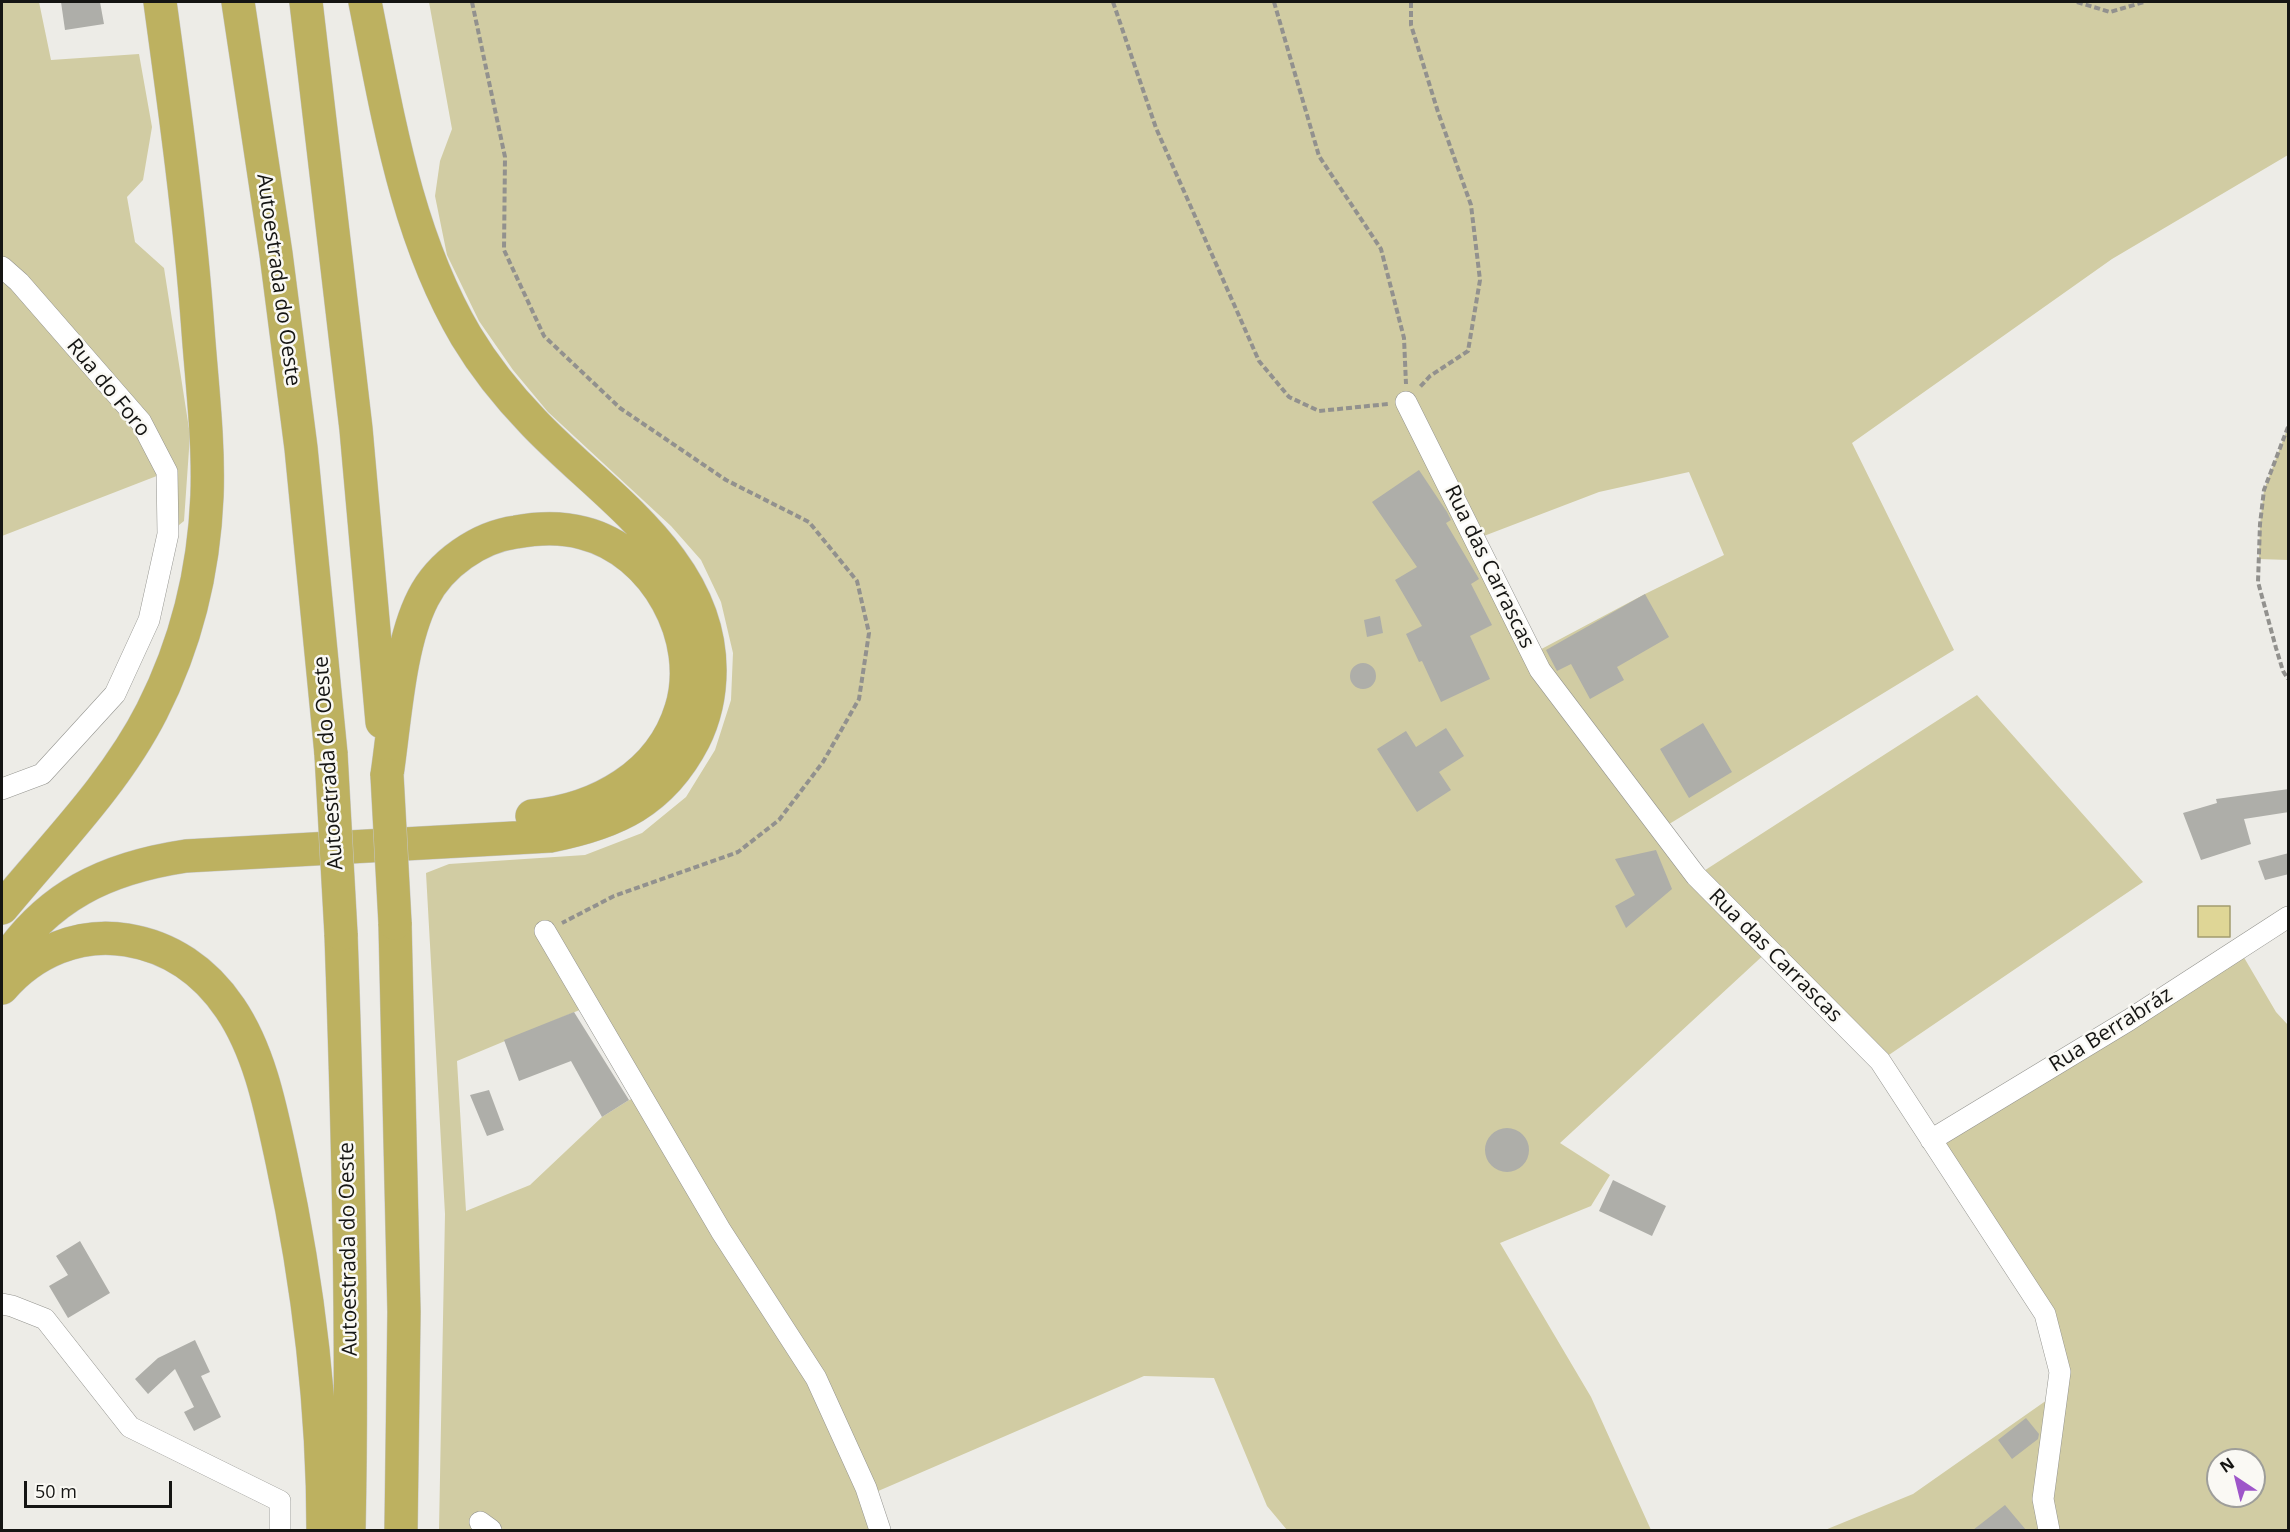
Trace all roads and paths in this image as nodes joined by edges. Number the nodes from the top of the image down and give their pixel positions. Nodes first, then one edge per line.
1 (160, 2) edge
2 (238, 2) edge
3 (306, 2) edge
4 (365, 2) edge
5 (1113, 2) edge
6 (1274, 2) edge
7 (1411, 2) edge
8 (2077, 2) edge
9 (2144, 2) edge
10 (2, 267) edge
11 (1406, 402) junction
12 (2289, 427) edge
13 (2289, 679) edge
14 (387, 775) junction
15 (2, 789) edge
16 (2, 908) edge
17 (2289, 917) edge
18 (2, 930) edge
19 (545, 932) dead end
20 (2, 965) edge
21 (2, 988) edge
22 (1931, 1140) junction
23 (2, 1304) edge
24 (280, 1530) edge
25 (323, 1530) edge
26 (349, 1530) edge
27 (401, 1530) edge
28 (880, 1530) edge
29 (2049, 1530) edge

1 - 16 highway
2 - 26 highway, Autoestrada do Oeste, bridge
3 - 14 highway
4 - 20 highway
5 - 11 path
6 - 11 path
7 - 11 path
8 - 9 path
10 - 15 street, Rua do Foro
11 - 22 street, Rua das Carrascas
12 - 13 path
14 - 18 highway
14 - 27 highway, bridge
17 - 22 street, Rua Berrabráz
19 - 28 street
21 - 25 highway
22 - 29 street, Rua das Carrascas
23 - 24 street

